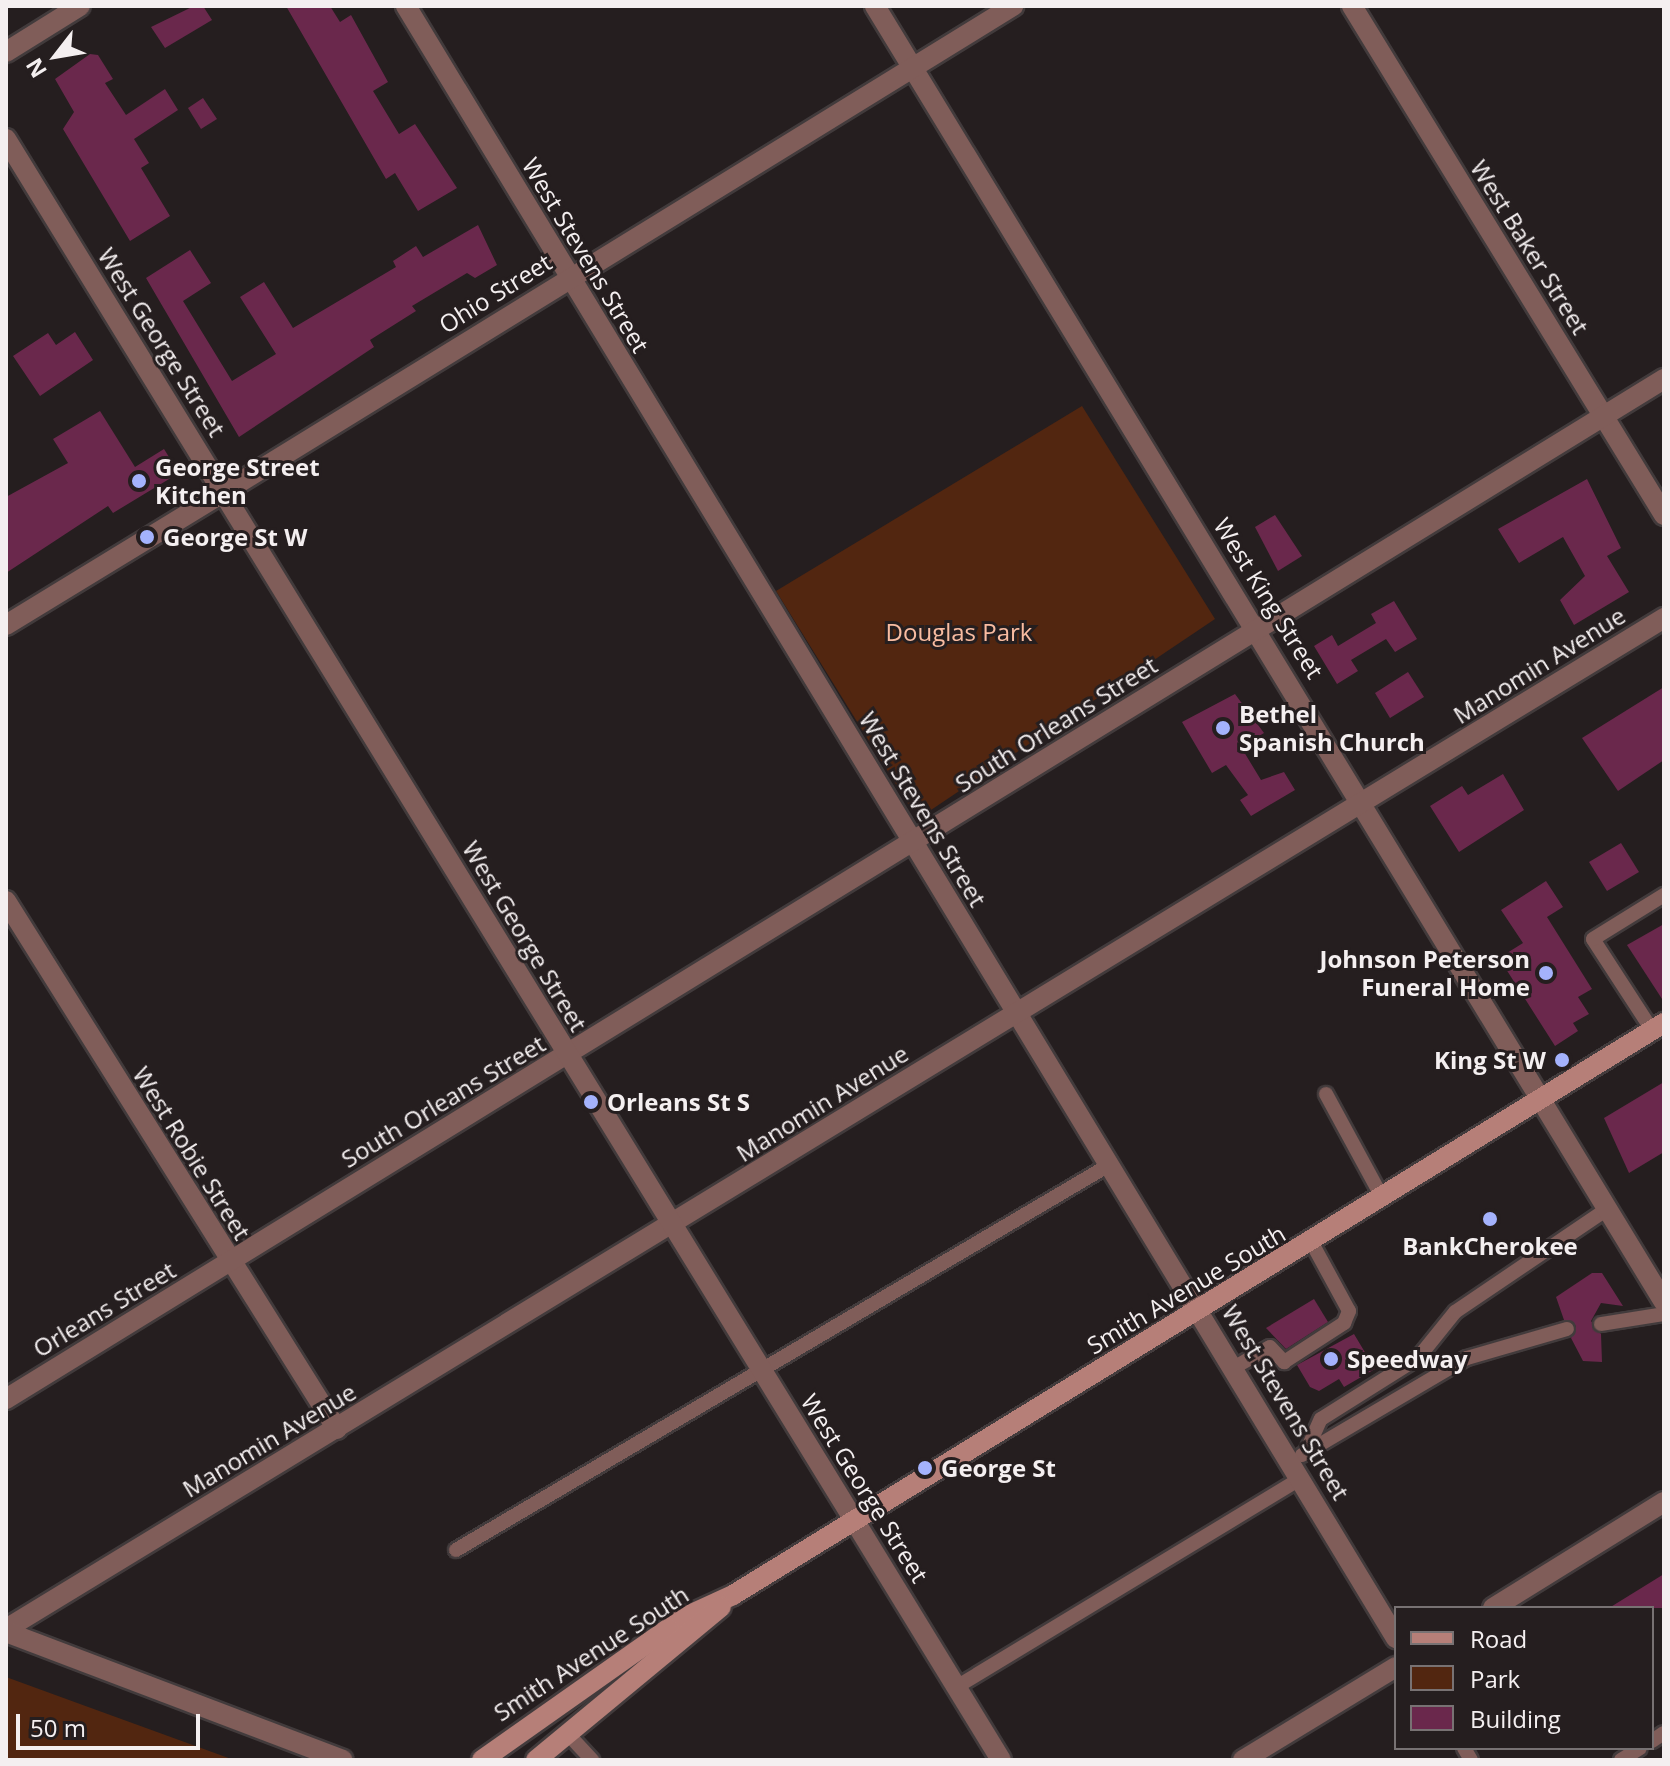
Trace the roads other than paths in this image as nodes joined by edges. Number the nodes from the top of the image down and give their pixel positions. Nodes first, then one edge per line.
1 (80, 6) edge
2 (406, 6) edge
3 (875, 6) edge
4 (1013, 6) edge
5 (1352, 6) edge
6 (6, 52) edge
7 (914, 68) junction
8 (6, 139) edge
9 (569, 278) junction
10 (1664, 379) edge
11 (1604, 416) junction
12 (224, 492) junction
13 (1664, 515) edge
14 (1664, 618) edge
15 (6, 625) edge
16 (1258, 629) junction
17 (1365, 803) junction
18 (913, 844) junction
19 (1664, 895) edge
20 (6, 901) edge
21 (1018, 1012) junction
22 (1658, 1026) edge
23 (568, 1055) junction
24 (1326, 1094) dead end
25 (1541, 1101) junction
26 (1109, 1165) junction
27 (1383, 1199) junction
28 (1607, 1209) junction
29 (672, 1227) junction
30 (1312, 1243) junction
31 (229, 1263) junction
32 (1664, 1302) edge
33 (1201, 1311) junction
34 (1664, 1314) edge
35 (1601, 1324) dead end
36 (1567, 1329) dead end
37 (1235, 1367) junction
38 (763, 1375) junction
39 (6, 1399) edge
40 (337, 1429) junction
41 (1300, 1463) junction
42 (1664, 1502) edge
43 (854, 1520) junction
44 (456, 1550) dead end
45 (733, 1595) junction
46 (1496, 1606) edge
47 (6, 1630) edge
48 (1394, 1634) edge
49 (1394, 1668) edge
50 (958, 1686) junction
51 (567, 1733) junction
52 (343, 1760) edge
53 (482, 1760) edge
54 (536, 1760) edge
55 (592, 1760) edge
56 (1001, 1760) edge
57 (1243, 1760) edge

1 - 6 street
2 - 9 street, West Stevens Street
3 - 7 street, West King Street
4 - 7 street, Ohio Street
5 - 11 street, West Baker Street
7 - 9 street, Ohio Street
7 - 16 street, West King Street
8 - 12 street, West George Street
9 - 12 street, Ohio Street
9 - 18 street, West Stevens Street
10 - 11 street, South Orleans Street
11 - 13 street, West Baker Street
11 - 16 street, South Orleans Street
12 - 15 street, Ohio Street
12 - 23 street, West George Street
14 - 17 street, Manomin Avenue
16 - 17 street, West King Street
16 - 18 street, South Orleans Street
17 - 21 street, Manomin Avenue
17 - 25 street, West King Street
18 - 21 street, West Stevens Street
18 - 23 street, South Orleans Street
19 - 22 lane
20 - 31 street, West Robie Street
21 - 26 street, West Stevens Street
21 - 29 street, Manomin Avenue
22 - 25 main road, Smith Avenue South
23 - 29 street, West George Street
23 - 31 street, South Orleans Street
24 - 27 lane
25 - 27 main road, Smith Avenue South
25 - 28 street, West King Street
26 - 33 street, West Stevens Street
26 - 38 lane
27 - 30 main road, Smith Avenue South
28 - 32 street, West King Street
28 - 41 lane
29 - 38 street, West George Street
29 - 40 street, Manomin Avenue
30 - 33 main road, Smith Avenue South
30 - 37 lane
31 - 39 street, Orleans Street
31 - 40 street, West Robie Street
33 - 37 street, West Stevens Street
33 - 43 main road, Smith Avenue South
34 - 35 lane
36 - 41 lane
37 - 41 street, West Stevens Street
38 - 43 street, West George Street
38 - 44 lane
40 - 47 street, Manomin Avenue
41 - 48 street, West Stevens Street
41 - 50 lane
42 - 46 street
43 - 45 main road, Smith Avenue South
43 - 50 street, West George Street
45 - 51 main road, Smith Avenue South
45 - 53 main road, Smith Avenue South
47 - 52 street
49 - 57 street
50 - 56 street, West George Street
51 - 54 main road, Smith Avenue South
51 - 55 lane

